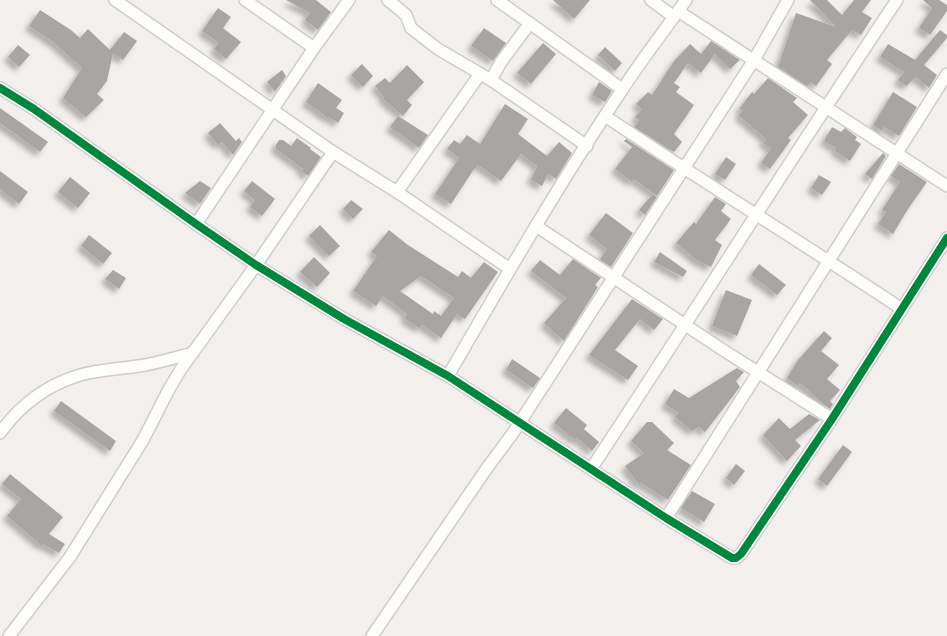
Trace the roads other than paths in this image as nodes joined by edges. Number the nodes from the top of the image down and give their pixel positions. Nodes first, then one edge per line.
1 (115, 0) edge
2 (245, 0) edge
3 (349, 0) edge
4 (388, 0) edge
5 (497, 0) edge
6 (651, 0) edge
7 (686, 0) edge
8 (788, 0) edge
9 (897, 0) edge
10 (676, 14) junction
11 (530, 23) junction
12 (314, 48) junction
13 (754, 60) junction
14 (480, 74) junction
15 (947, 74) edge
16 (492, 80) junction
17 (0, 88) edge
18 (622, 90) junction
19 (826, 106) junction
20 (272, 110) junction
21 (605, 116) junction
22 (587, 146) junction
23 (333, 152) junction
24 (896, 153) junction
25 (684, 169) junction
26 (947, 186) edge
27 (397, 192) junction
28 (756, 215) junction
29 (196, 224) junction
30 (536, 226) junction
31 (947, 238) edge
32 (828, 260) junction
33 (256, 265) junction
34 (510, 269) junction
35 (614, 278) junction
36 (902, 309) junction
37 (686, 325) junction
38 (193, 352) junction
39 (758, 371) junction
40 (448, 376) junction
41 (832, 419) junction
42 (520, 422) junction
43 (0, 433) edge
44 (592, 469) junction
45 (666, 518) junction
46 (9, 636) edge
47 (372, 636) edge

1 - 20 street
2 - 12 street
3 - 12 street
4 - 14 street
5 - 11 street
6 - 10 street
7 - 10 street
8 - 13 street
9 - 19 street
10 - 13 street
10 - 18 street
11 - 16 street
11 - 18 street
12 - 20 street
13 - 19 street
13 - 25 street
14 - 16 street
14 - 27 street
15 - 24 street
16 - 22 street
17 - 29 street
18 - 21 street
19 - 24 street
19 - 28 street
20 - 23 street
20 - 29 street
21 - 22 street
21 - 25 street
22 - 30 street
23 - 27 street
23 - 33 street
24 - 26 street
24 - 32 street
25 - 28 street
25 - 35 street
27 - 34 street
28 - 32 street
28 - 37 street
29 - 33 street
30 - 34 street
30 - 35 street
31 - 36 street
32 - 36 street
32 - 39 street
33 - 38 street
33 - 40 street
34 - 40 street
35 - 37 street
35 - 42 street
36 - 41 street
37 - 39 street
37 - 44 street
38 - 43 street
38 - 46 street
39 - 41 street
39 - 45 street
40 - 42 street
41 - 45 street
42 - 44 street
42 - 47 street
44 - 45 street

